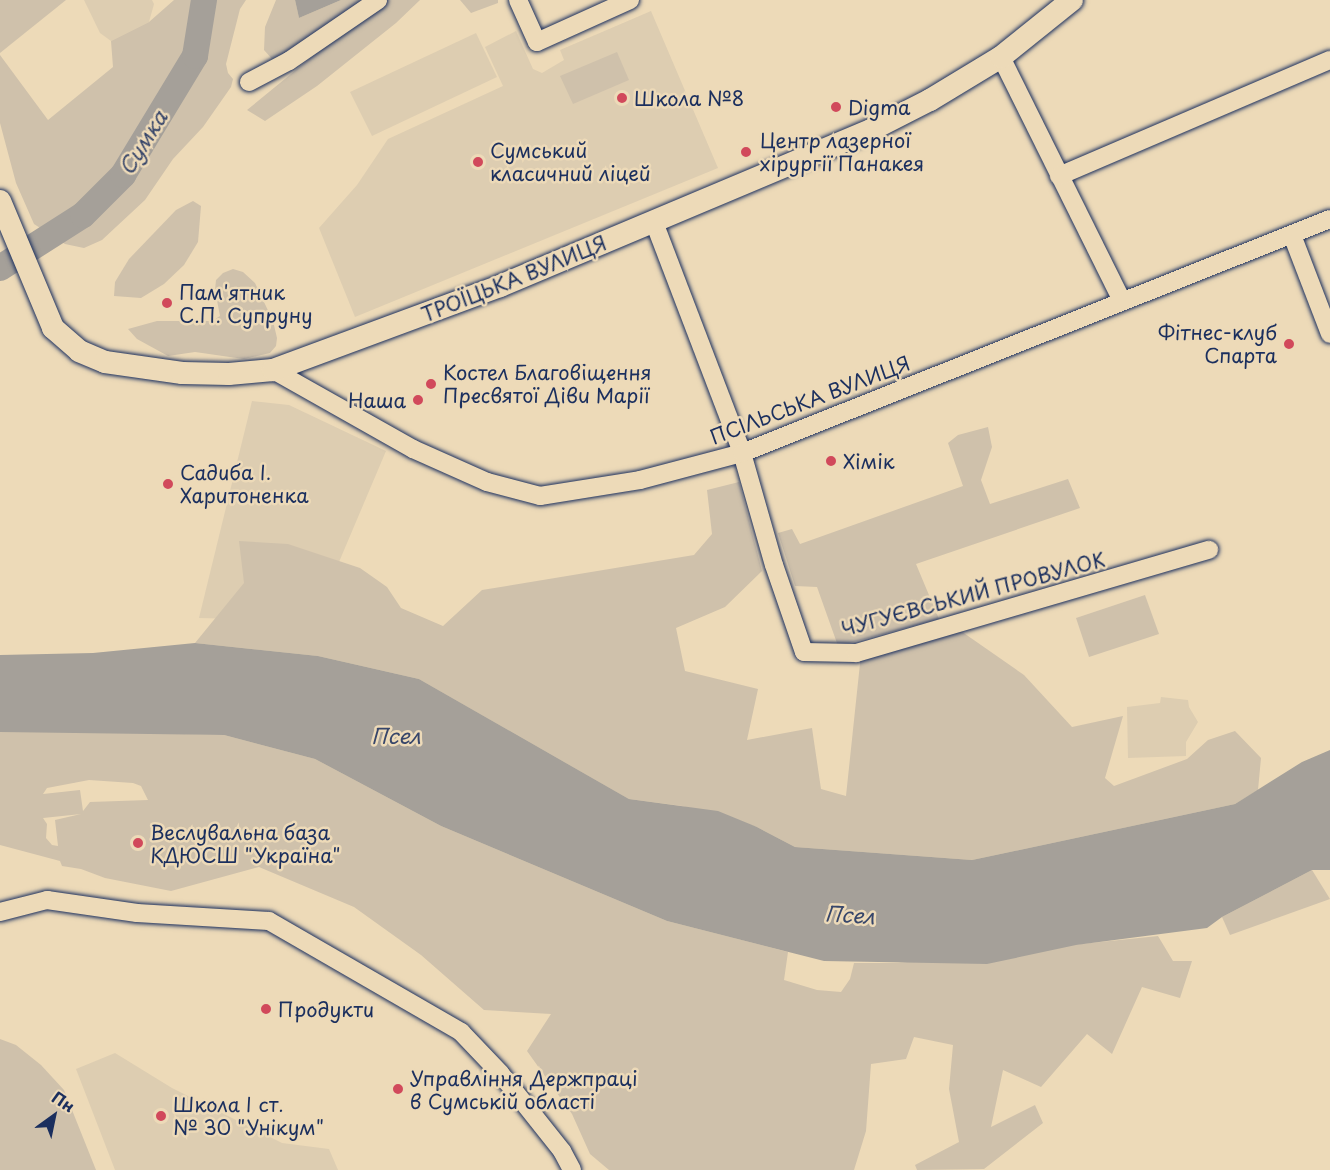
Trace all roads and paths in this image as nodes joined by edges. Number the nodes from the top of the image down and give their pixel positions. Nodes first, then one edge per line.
1 (378, 0) edge
2 (518, 0) edge
3 (630, 0) edge
4 (1072, 0) edge
5 (1001, 57) junction
6 (1330, 60) edge
7 (249, 82) dead end
8 (1059, 176) junction
9 (0, 201) edge
10 (1330, 219) edge
11 (654, 222) junction
12 (1293, 235) junction
13 (1122, 301) junction
14 (1330, 334) edge
15 (273, 370) junction
16 (742, 453) junction
17 (1209, 550) dead end
18 (0, 912) edge
19 (572, 1170) edge

1 - 7 street
2 - 3 street
4 - 5 main road, ТРОЇЦЬКА ВУЛИЦЯ
5 - 8 street
5 - 11 main road, ТРОЇЦЬКА ВУЛИЦЯ
6 - 8 street
8 - 13 street
9 - 15 main road, ТРОЇЦЬКА ВУЛИЦЯ
10 - 12 street, ПСІЛЬСЬКА ВУЛИЦЯ
11 - 15 main road, ТРОЇЦЬКА ВУЛИЦЯ
11 - 16 street, ЧУГУЄВСЬКИЙ ПРОВУЛОК
12 - 13 street, ПСІЛЬСЬКА ВУЛИЦЯ
12 - 14 street
13 - 16 street, ПСІЛЬСЬКА ВУЛИЦЯ
15 - 16 street, ПСІЛЬСЬКА ВУЛИЦЯ
16 - 17 street, ЧУГУЄВСЬКИЙ ПРОВУЛОК
18 - 19 street

